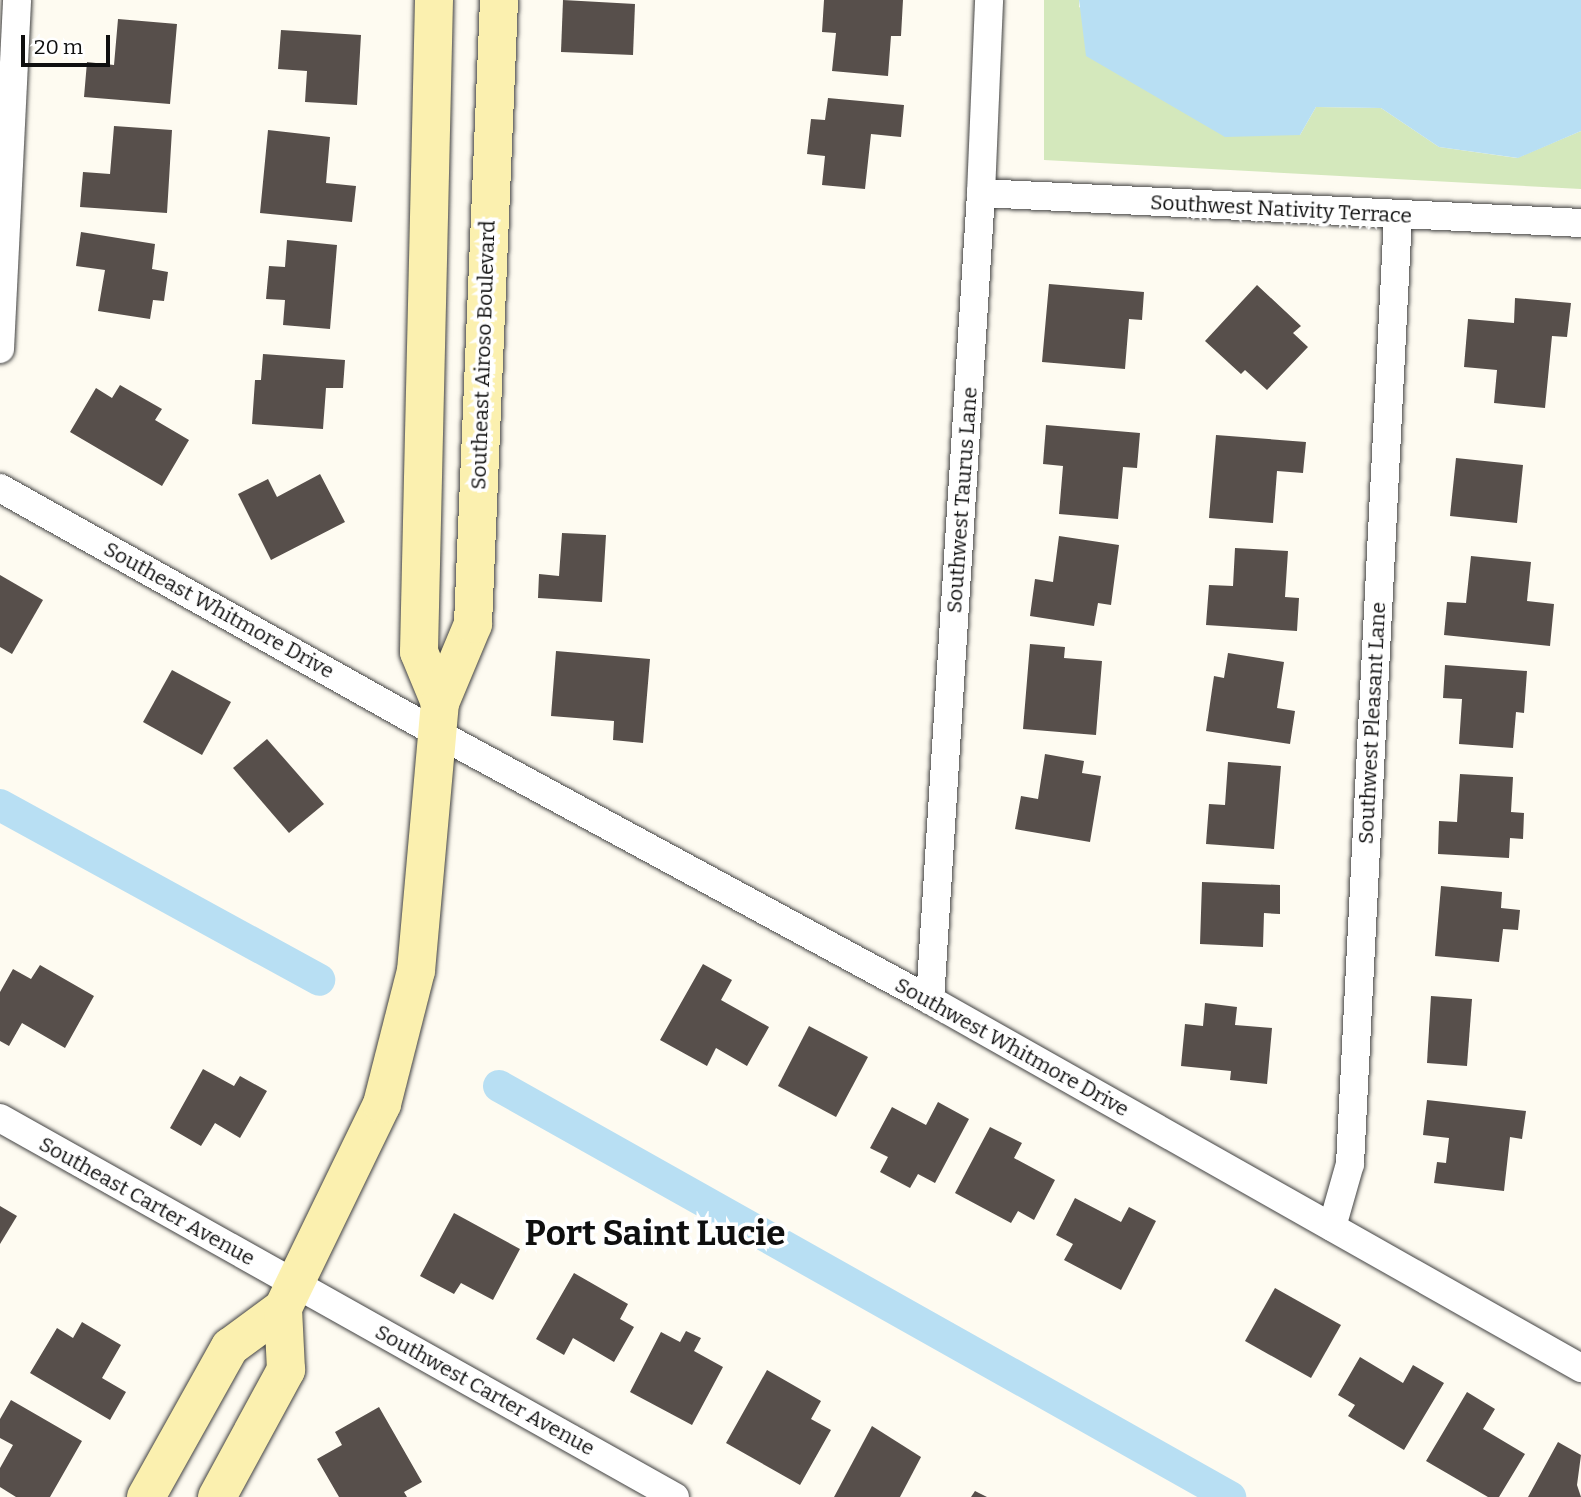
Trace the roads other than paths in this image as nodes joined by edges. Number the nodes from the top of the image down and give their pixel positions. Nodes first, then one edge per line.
1 (17, 0) edge
2 (434, 0) edge
3 (499, 0) edge
4 (989, 0) edge
5 (981, 193) junction
6 (1398, 216) junction
7 (1581, 223) edge
8 (0, 349) edge
9 (0, 488) edge
10 (438, 718) junction
11 (930, 1000) junction
12 (0, 1118) edge
13 (1332, 1227) junction
14 (288, 1296) junction
15 (1581, 1368) edge
16 (146, 1497) edge
17 (217, 1497) edge
18 (675, 1497) edge

1 - 8 street
2 - 10 main road, Southeast Airoso Boulevard
3 - 10 main road, Southeast Airoso Boulevard
4 - 5 street, Southwest Taurus Lane
5 - 6 street, Southwest Nativity Terrace
5 - 11 street, Southwest Taurus Lane
6 - 7 street, Southwest Nativity Terrace
6 - 13 street, Southwest Pleasant Lane
9 - 10 street, Southeast Whitmore Drive
10 - 11 street, Southwest Whitmore Drive
10 - 14 main road, Southeast Airoso Boulevard
11 - 13 street, Southwest Whitmore Drive
12 - 14 street, Southeast Carter Avenue
13 - 15 street, Southwest Whitmore Drive
14 - 16 main road, Southeast Airoso Boulevard
14 - 17 main road, Southeast Airoso Boulevard
14 - 18 street, Southwest Carter Avenue

